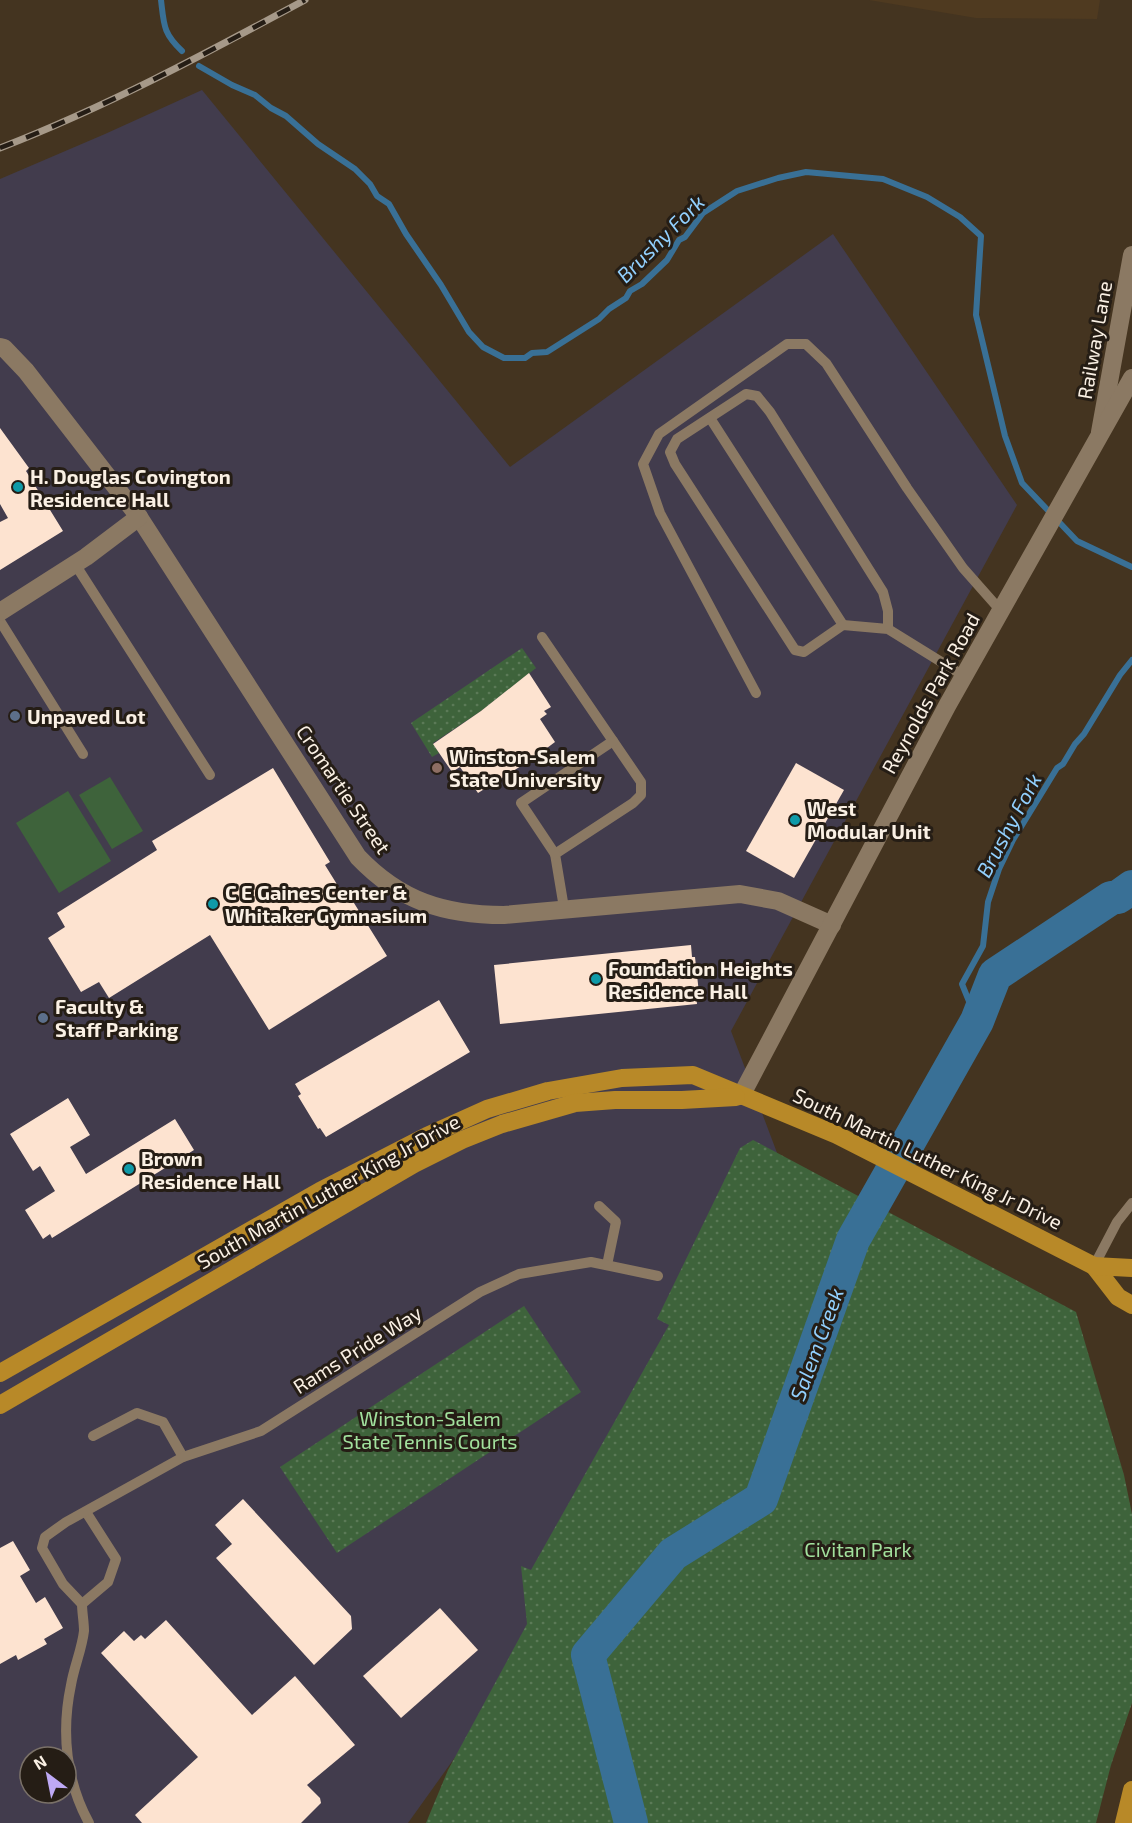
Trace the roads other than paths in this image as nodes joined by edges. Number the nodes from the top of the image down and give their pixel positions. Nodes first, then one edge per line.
1 (1132, 255) edge
2 (0, 347) edge
3 (1132, 378) edge
4 (710, 418) junction
5 (1099, 434) junction
6 (139, 517) junction
7 (81, 560) junction
8 (1001, 611) junction
9 (0, 612) edge
10 (0, 621) edge
11 (843, 625) junction
12 (888, 629) junction
13 (542, 637) dead end
14 (964, 676) junction
15 (756, 693) dead end
16 (613, 741) junction
17 (83, 754) dead end
18 (210, 775) dead end
19 (555, 854) junction
20 (564, 908) junction
21 (832, 925) junction
22 (741, 1096) junction
23 (1132, 1203) edge
24 (599, 1206) dead end
25 (607, 1265) junction
26 (1094, 1266) junction
27 (1132, 1268) edge
28 (658, 1276) dead end
29 (1132, 1305) edge
30 (0, 1373) edge
31 (0, 1406) edge
32 (93, 1436) dead end
33 (183, 1457) junction
34 (86, 1512) junction
35 (82, 1604) junction
36 (1132, 1790) edge
37 (89, 1823) edge
38 (1124, 1823) edge

1 - 5 street, Railway Lane
2 - 6 street, Cromartie Street
3 - 5 street, Reynolds Park Road
4 - 11 lane
4 - 11 lane
4 - 12 lane
5 - 8 street, Reynolds Park Road
6 - 7 street
6 - 20 street, Cromartie Street
7 - 9 street
7 - 18 lane
8 - 14 street, Reynolds Park Road
8 - 15 lane
10 - 17 lane
11 - 12 lane
12 - 14 lane
13 - 16 lane
14 - 21 street, Reynolds Park Road
16 - 19 lane
16 - 19 lane
19 - 20 lane
20 - 21 street, Cromartie Street
21 - 22 street, Reynolds Park Road
22 - 26 main road, South Martin Luther King Jr Drive
22 - 30 main road, South Martin Luther King Jr Drive
22 - 31 main road, South Martin Luther King Jr Drive
23 - 26 lane
24 - 25 lane
25 - 28 lane, Rams Pride Way
25 - 33 lane, Rams Pride Way
26 - 27 main road, South Martin Luther King Jr Drive
26 - 29 main road, South Martin Luther King Jr Drive
32 - 33 lane
33 - 34 lane, Rams Pride Way
34 - 35 lane
34 - 35 lane, Rams Pride Way
35 - 37 lane
36 - 38 main road

